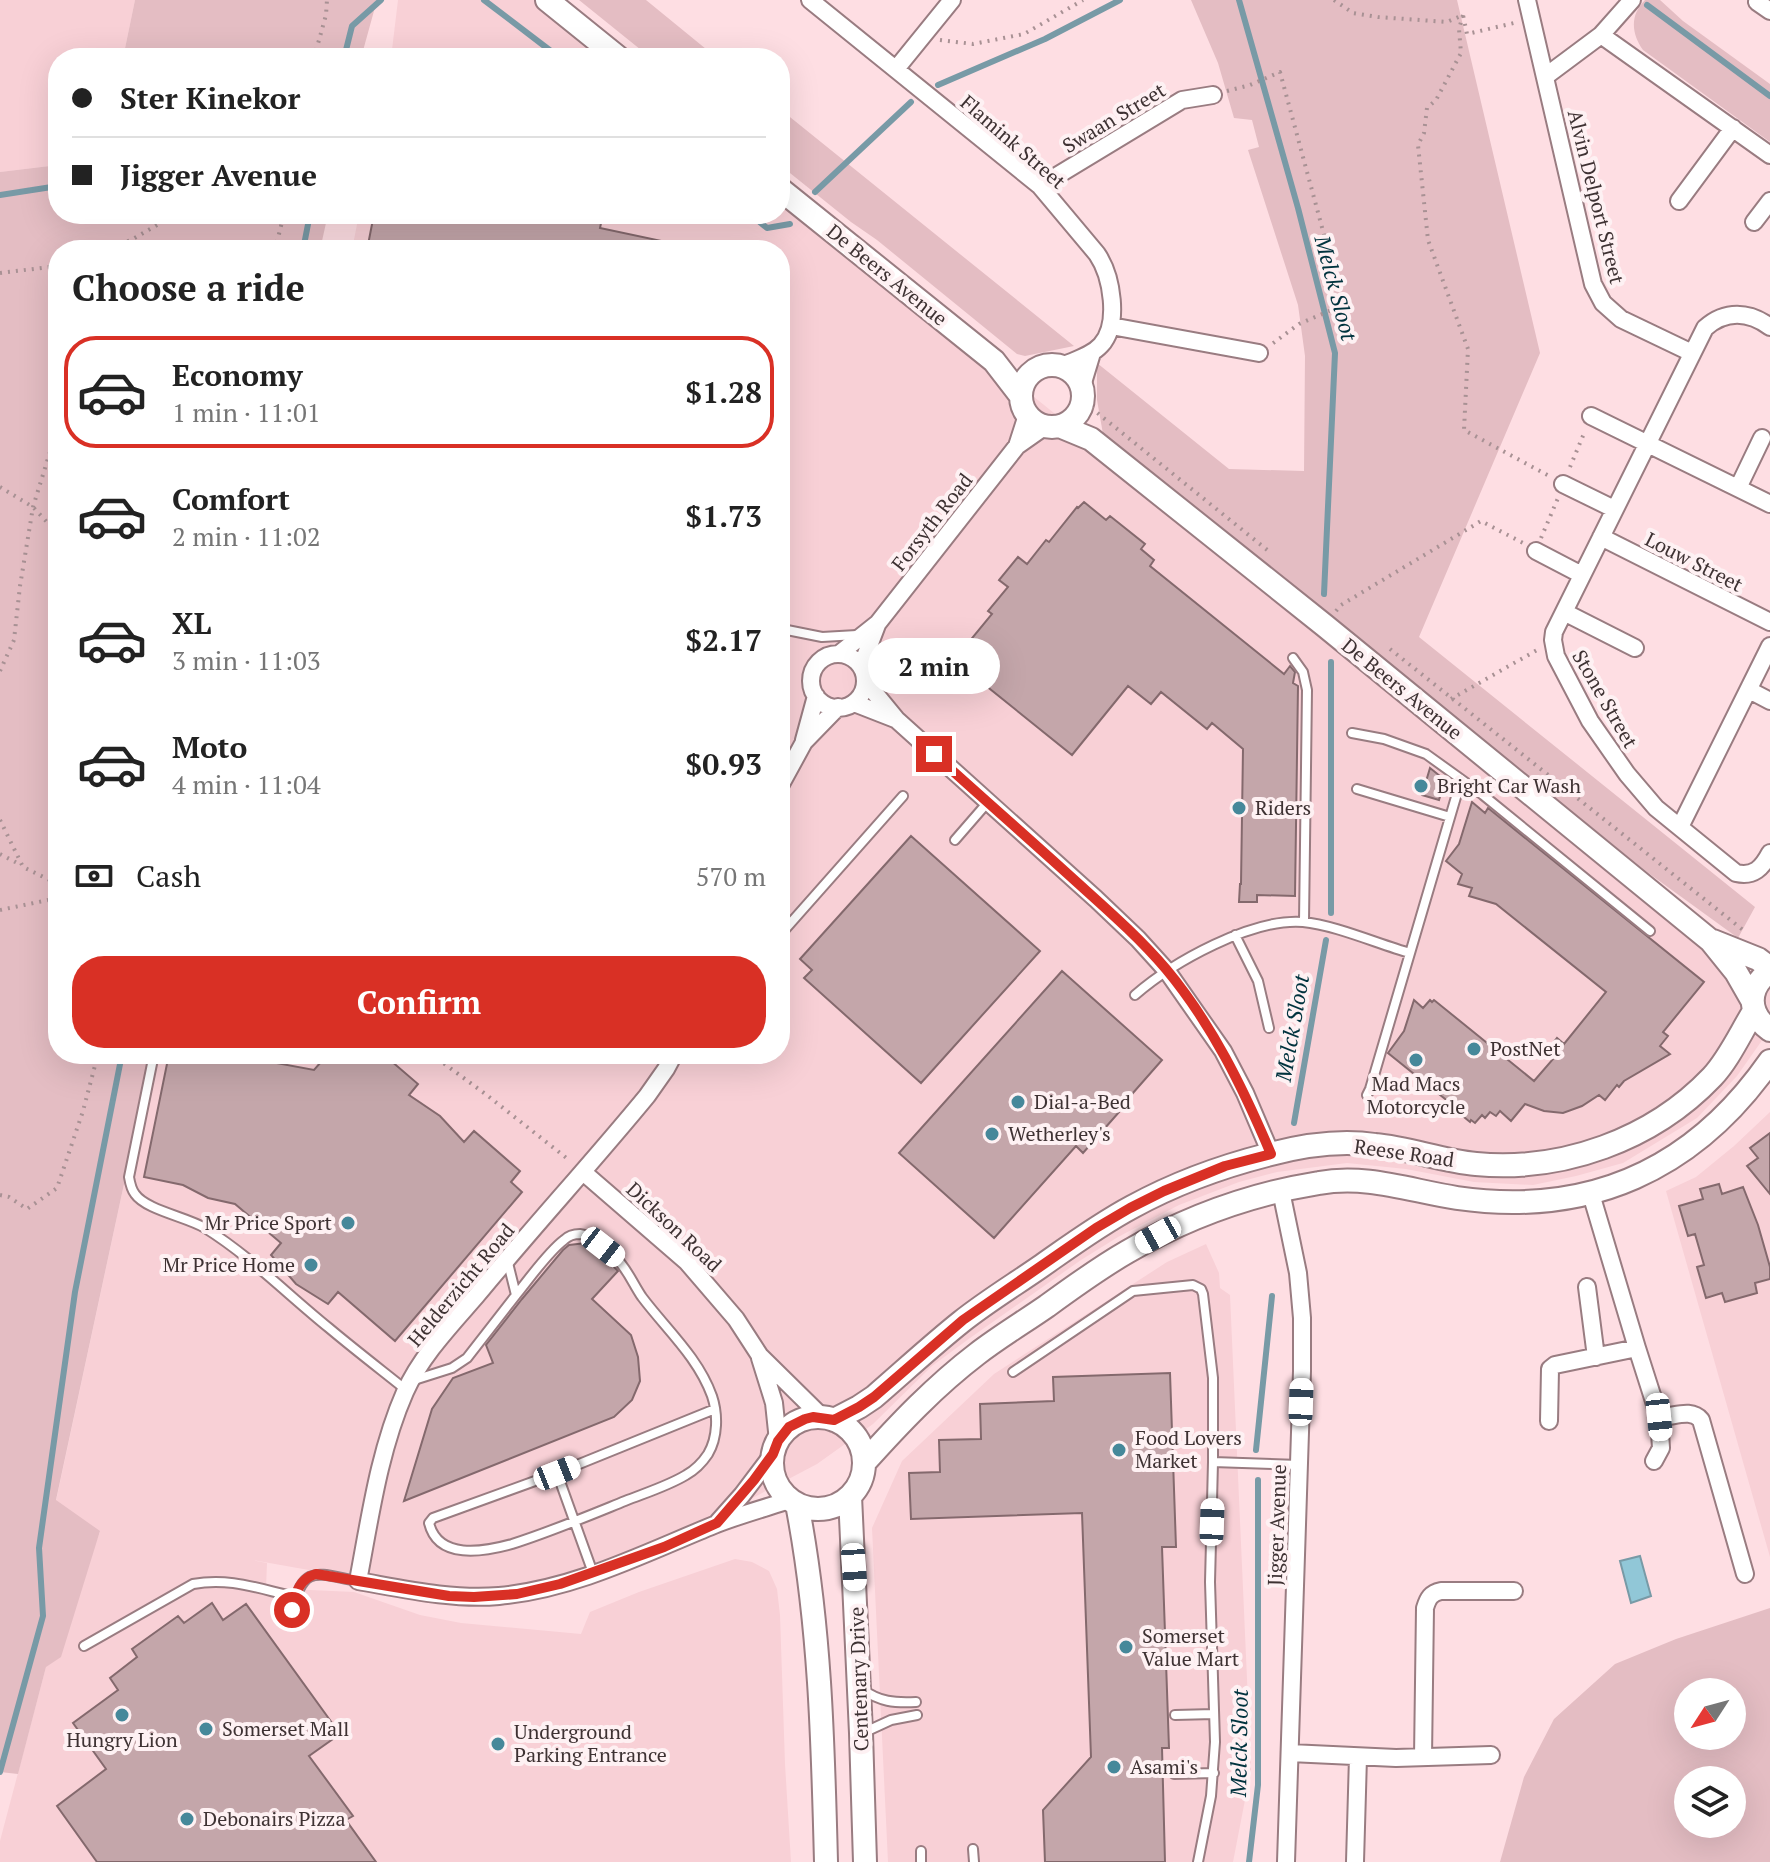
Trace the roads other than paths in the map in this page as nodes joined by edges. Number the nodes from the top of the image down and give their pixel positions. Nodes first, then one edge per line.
1 (547, 0) edge
2 (810, 0) edge
3 (952, 0) edge
4 (1527, 0) edge
5 (1632, 0) edge
6 (1601, 35) junction
7 (607, 48) edge
8 (896, 69) junction
9 (1546, 76) junction
10 (1213, 95) road end
11 (1733, 128) junction
12 (1770, 155) edge
13 (1040, 186) junction
14 (790, 197) edge
15 (1679, 201) dead end
16 (1770, 201) edge
17 (1754, 222) dead end
18 (1111, 326) junction
19 (1770, 327) edge
20 (1092, 353) junction
21 (1259, 353) road end
22 (1692, 353) junction
23 (994, 361) junction
24 (1062, 366) junction
25 (1034, 371) junction
26 (1057, 409) junction
27 (1591, 416) road end
28 (1762, 438) dead end
29 (1647, 443) junction
30 (1563, 484) road end
31 (1738, 488) junction
32 (1770, 504) edge
33 (1614, 509) junction
34 (1601, 537) junction
35 (1536, 551) road end
36 (1582, 575) junction
37 (1564, 612) junction
38 (1770, 622) edge
39 (871, 628) junction
40 (790, 631) edge
41 (1770, 646) edge
42 (1635, 648) dead end
43 (839, 654) junction
44 (1293, 658) dead end
45 (863, 674) junction
46 (1749, 690) junction
47 (816, 696) junction
48 (1770, 701) edge
49 (846, 705) junction
50 (897, 720) junction
51 (1352, 733) dead end
52 (804, 742) junction
53 (790, 768) edge
54 (1461, 780) junction
55 (1357, 789) dead end
56 (903, 796) dead end
57 (988, 802) junction
58 (1450, 817) junction
59 (1680, 827) junction
60 (955, 840) dead end
61 (1770, 853) edge
62 (1304, 922) junction
63 (790, 924) edge
64 (1650, 931) dead end
65 (1235, 935) junction
66 (1711, 941) junction
67 (1410, 953) junction
68 (1770, 970) edge
69 (1167, 971) junction
70 (1135, 995) dead end
71 (1753, 1005) junction
72 (1269, 1028) dead end
73 (1770, 1030) edge
74 (1770, 1061) edge
75 (152, 1064) edge
76 (668, 1064) edge
77 (1367, 1095) dead end
78 (1271, 1154) junction
79 (583, 1172) junction
80 (1281, 1191) junction
81 (1591, 1194) junction
82 (507, 1259) junction
83 (1587, 1287) dead end
84 (516, 1295) junction
85 (1637, 1348) junction
86 (760, 1356) junction
87 (1596, 1357) junction
88 (1013, 1372) dead end
89 (408, 1386) junction
90 (715, 1409) junction
91 (1659, 1417) junction
92 (828, 1419) junction
93 (1549, 1421) dead end
94 (775, 1447) junction
95 (1654, 1461) dead end
96 (1213, 1462) junction
97 (864, 1463) junction
98 (1300, 1465) junction
99 (557, 1473) junction
100 (850, 1496) junction
101 (794, 1502) junction
102 (574, 1521) junction
103 (717, 1523) junction
104 (593, 1573) junction
105 (1745, 1574) dead end
106 (358, 1581) junction
107 (1514, 1591) dead end
108 (296, 1597) junction
109 (292, 1610) dead end
110 (84, 1646) dead end
111 (858, 1686) junction
112 (916, 1702) dead end
113 (1214, 1714) junction
114 (917, 1715) dead end
115 (1175, 1715) dead end
116 (861, 1733) junction
117 (1290, 1753) junction
118 (1491, 1755) dead end
119 (1358, 1757) junction
120 (1423, 1757) junction
121 (1214, 1773) junction
122 (1174, 1774) dead end
123 (973, 1849) dead end
124 (921, 1851) dead end
125 (826, 1862) edge
126 (865, 1862) edge
127 (921, 1862) edge
128 (974, 1862) edge
129 (1198, 1862) edge
130 (1286, 1862) edge
131 (1355, 1862) edge

1 - 7 street
2 - 8 street, Flamink Street
3 - 8 street
4 - 9 street, Alvin Delport Street
5 - 6 street
6 - 9 street
6 - 11 street
8 - 13 street, Flamink Street
9 - 22 street, Alvin Delport Street
10 - 13 street, Swaan Street
11 - 12 street
11 - 15 street
13 - 18 street, Flamink Street
14 - 23 street, De Beers Avenue
16 - 17 street
18 - 20 street
18 - 21 street
19 - 22 street, Stone Street
20 - 24 street
20 - 26 street
22 - 29 street, Stone Street
23 - 25 street, De Beers Avenue
23 - 26 street, De Beers Avenue
24 - 25 street
24 - 26 street
25 - 26 street
26 - 39 street, Forsyth Road
26 - 66 street, De Beers Avenue
27 - 29 street
28 - 31 street
29 - 31 street
29 - 33 street, Stone Street
30 - 33 street
31 - 32 street
33 - 34 street, Stone Street
34 - 36 street, Stone Street
34 - 38 street, Louw Street
35 - 36 street
36 - 37 street, Stone Street
37 - 42 street
37 - 59 street, Stone Street
39 - 40 lane
39 - 43 street, Forsyth Road
39 - 45 street, Forsyth Road
41 - 46 street
43 - 45 street
43 - 47 street
44 - 62 lane
45 - 49 street
45 - 50 street
46 - 48 street
46 - 59 street
47 - 49 street
47 - 52 street
49 - 50 street
49 - 52 street
50 - 57 street
51 - 54 lane
52 - 53 street
54 - 58 lane
54 - 64 lane
55 - 58 lane
56 - 63 lane
57 - 60 lane
57 - 69 street
58 - 67 lane
59 - 61 street, Stone Street
62 - 65 lane
62 - 67 lane
65 - 69 lane
65 - 72 lane
66 - 68 street, De Beers Avenue
66 - 71 street, De Beers Avenue
67 - 77 lane
68 - 71 street, Reese Road
69 - 70 lane
69 - 78 street
71 - 73 street, De Beers Avenue
71 - 78 street, Reese Road
74 - 81 street, Reese Road
75 - 89 lane
76 - 79 street, Helderzicht Road
78 - 92 street, Reese Road
79 - 82 street, Helderzicht Road
79 - 86 street, Dickson Road
80 - 81 street, Reese Road
80 - 97 street, Reese Road
80 - 98 street, Jigger Avenue
81 - 85 street
82 - 84 lane
82 - 89 street, Helderzicht Road
83 - 87 street
84 - 89 lane
84 - 90 lane
85 - 87 street
85 - 91 street
86 - 92 street, Dickson Road
86 - 94 street, Dickson Road
87 - 93 street
88 - 96 lane
89 - 106 street, Helderzicht Road
90 - 99 lane
90 - 102 lane
91 - 95 street
91 - 105 street
92 - 94 street
92 - 97 street
94 - 101 street
94 - 103 street
96 - 98 lane
96 - 113 lane
97 - 100 street
98 - 117 street, Jigger Avenue
99 - 102 lane
99 - 102 lane
100 - 101 street
100 - 111 street, Centenary Drive
101 - 103 street
101 - 125 street, Centenary Drive
102 - 104 lane
103 - 104 street
104 - 106 street
106 - 108 lane
107 - 120 street
108 - 109 lane
108 - 110 lane
111 - 112 lane
111 - 116 street, Centenary Drive
113 - 115 lane
113 - 121 lane
114 - 116 lane
116 - 126 street, Centenary Drive
117 - 119 street
117 - 130 street, Jigger Avenue
118 - 120 street
119 - 120 street
119 - 131 street
121 - 122 lane
121 - 129 lane
123 - 128 lane
124 - 127 lane

